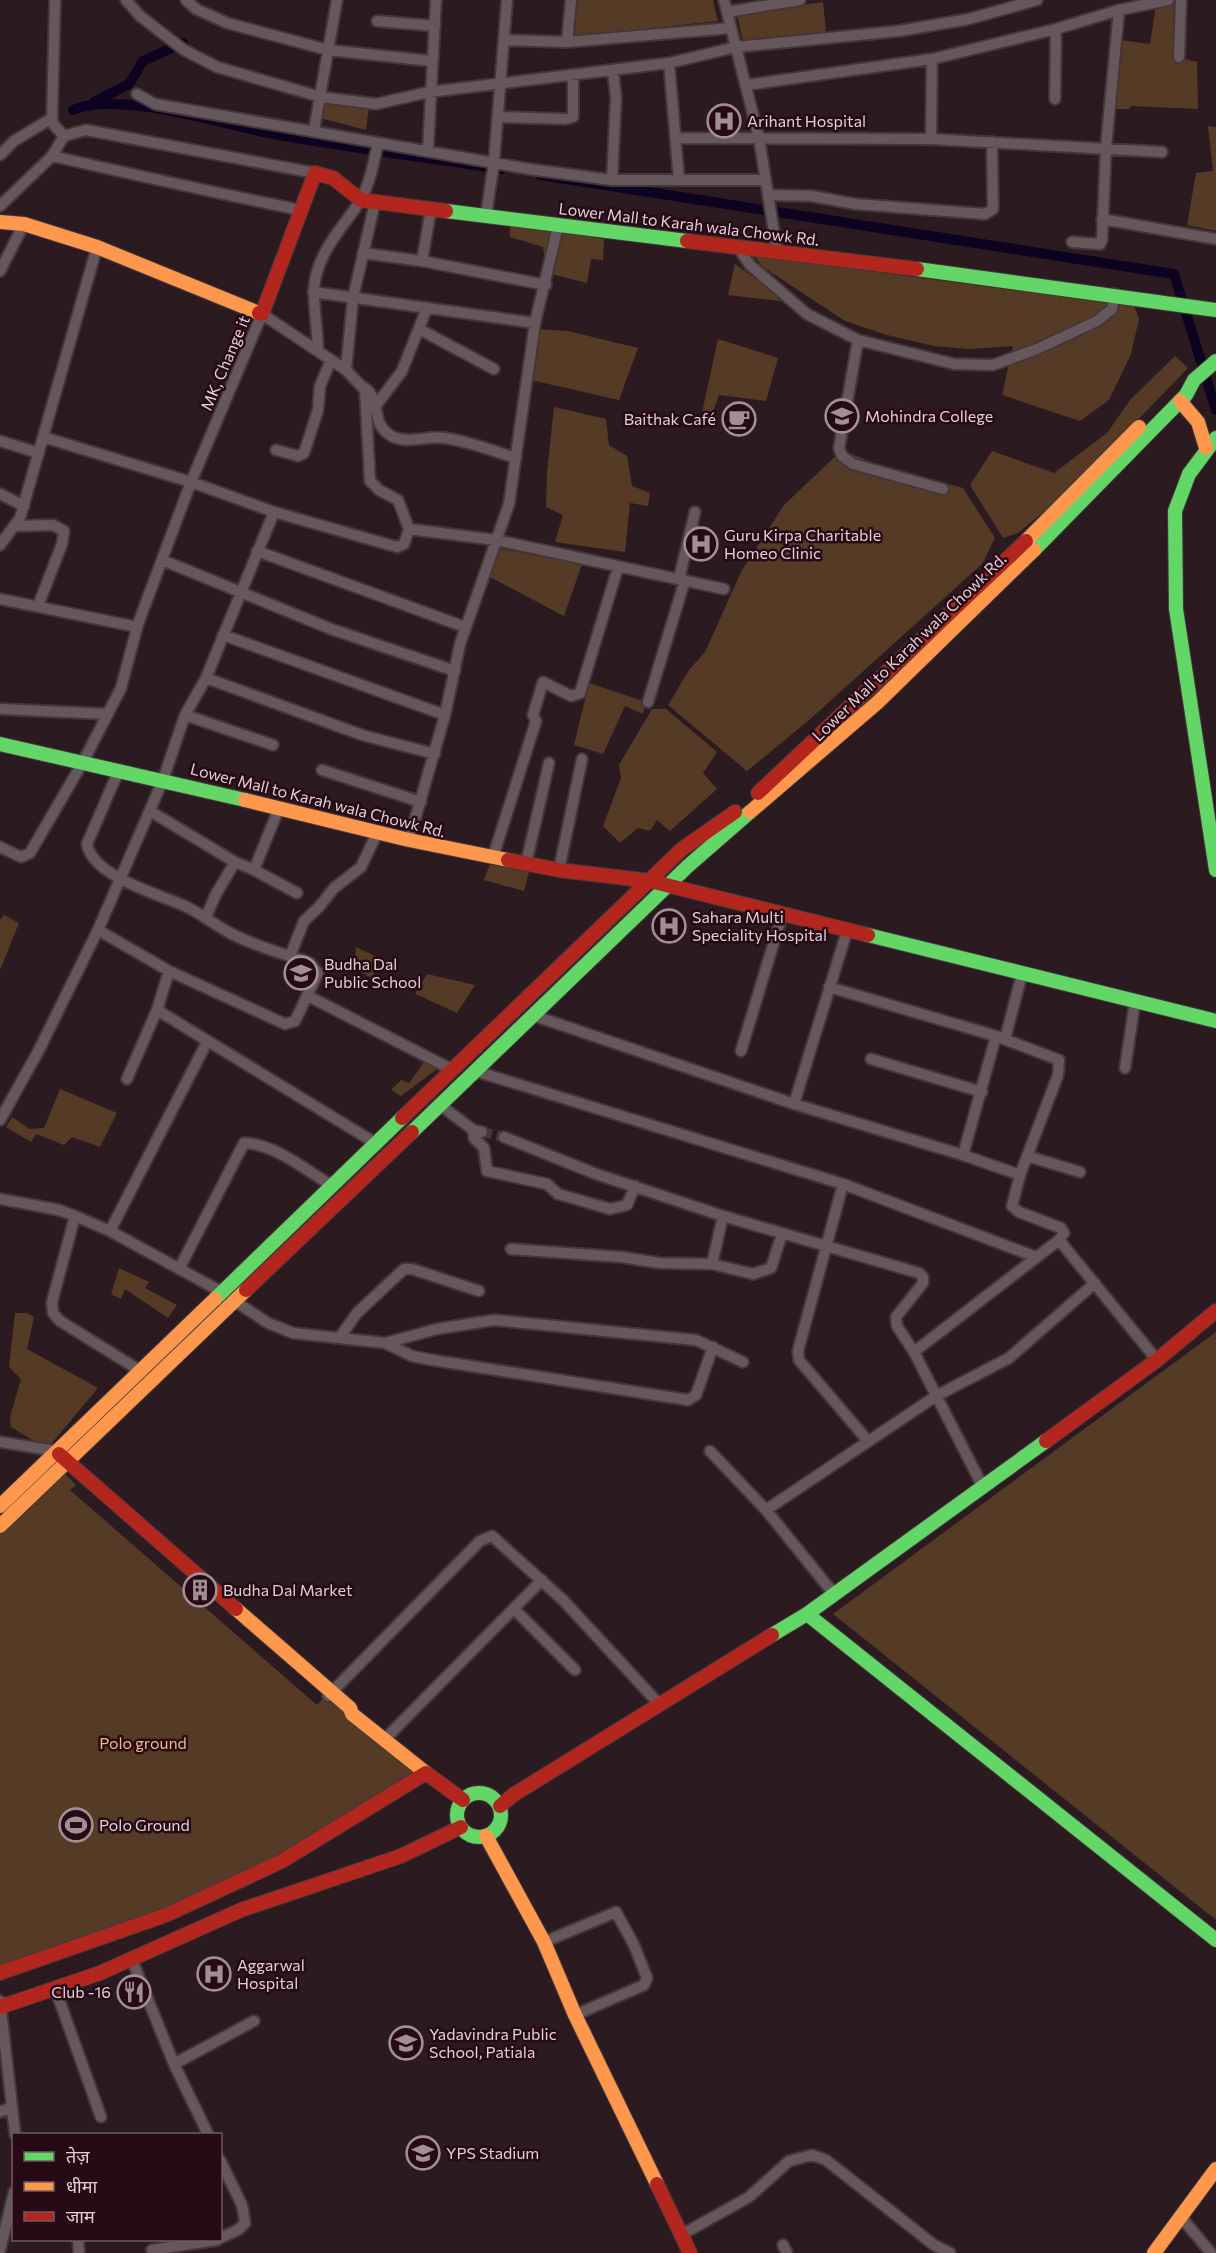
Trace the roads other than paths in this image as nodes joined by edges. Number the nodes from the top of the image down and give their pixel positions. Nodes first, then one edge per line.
1 (55, 0) edge
2 (126, 0) edge
3 (186, 0) edge
4 (337, 0) edge
5 (436, 0) edge
6 (507, 0) edge
7 (571, 0) edge
8 (724, 0) edge
9 (800, 0) edge
10 (1037, 0) edge
11 (1168, 0) edge
12 (1180, 0) edge
13 (1119, 10) junction
14 (727, 12) junction
15 (377, 21) dead end
16 (435, 26) junction
17 (732, 28) junction
18 (1056, 30) junction
19 (504, 40) junction
20 (567, 42) junction
21 (736, 46) junction
22 (328, 50) junction
23 (1179, 57) dead end
24 (932, 59) junction
25 (432, 61) junction
26 (669, 63) junction
27 (613, 72) junction
28 (573, 76) junction
29 (501, 85) junction
30 (746, 85) junction
31 (429, 92) junction
32 (136, 94) dead end
33 (321, 97) junction
34 (1055, 99) dead end
35 (498, 117) junction
36 (57, 127) junction
37 (314, 130) junction
38 (677, 138) junction
39 (759, 138) junction
40 (931, 139) junction
41 (992, 142) junction
42 (377, 146) junction
43 (1106, 147) junction
44 (428, 150) junction
45 (1162, 152) dead end
46 (0, 155) edge
47 (52, 156) junction
48 (493, 171) junction
49 (315, 173) junction
50 (612, 180) junction
51 (679, 180) junction
52 (766, 180) junction
53 (368, 201) junction
54 (769, 201) junction
55 (0, 206) edge
56 (431, 209) junction
57 (300, 210) junction
58 (486, 216) junction
59 (1102, 219) junction
60 (0, 222) edge
61 (24, 224) junction
62 (558, 226) junction
63 (1216, 239) edge
64 (1072, 242) dead end
65 (97, 246) junction
66 (737, 246) junction
67 (777, 251) junction
68 (363, 253) junction
69 (422, 261) junction
70 (0, 271) edge
71 (546, 285) junction
72 (313, 292) junction
73 (1115, 294) junction
74 (353, 298) junction
75 (427, 308) junction
76 (1216, 310) edge
77 (262, 314) junction
78 (535, 323) junction
79 (419, 328) junction
80 (858, 340) junction
81 (318, 351) junction
82 (331, 360) junction
83 (1214, 363) edge
84 (494, 369) dead end
85 (346, 370) junction
86 (1195, 379) junction
87 (365, 390) junction
88 (1180, 401) junction
89 (376, 404) junction
90 (43, 437) junction
91 (0, 441) edge
92 (1212, 443) edge
93 (276, 450) dead end
94 (39, 453) junction
95 (516, 458) junction
96 (192, 482) junction
97 (943, 489) dead end
98 (0, 494) edge
99 (24, 506) junction
100 (274, 512) junction
101 (694, 512) dead end
102 (16, 526) junction
103 (410, 530) junction
104 (496, 540) junction
105 (0, 545) edge
106 (257, 550) junction
107 (162, 560) junction
108 (618, 567) junction
109 (682, 580) junction
110 (724, 589) dead end
111 (241, 591) junction
112 (0, 599) edge
113 (38, 606) junction
114 (137, 627) junction
115 (465, 627) junction
116 (223, 635) junction
117 (455, 671) junction
118 (206, 678) junction
119 (648, 702) dead end
120 (0, 709) edge
121 (108, 714) junction
122 (185, 715) junction
123 (445, 715) junction
124 (848, 721) junction
125 (0, 744) edge
126 (273, 745) dead end
127 (435, 754) junction
128 (582, 759) dead end
129 (83, 762) junction
130 (549, 763) dead end
131 (119, 770) junction
132 (322, 770) dead end
133 (163, 780) junction
134 (421, 802) junction
135 (279, 808) junction
136 (150, 811) junction
137 (377, 833) junction
138 (409, 840) junction
139 (0, 847) edge
140 (492, 857) junction
141 (235, 862) junction
142 (526, 864) junction
143 (254, 870) junction
144 (559, 870) junction
145 (1216, 870) edge
146 (120, 879) junction
147 (640, 884) junction
148 (664, 890) junction
149 (297, 894) dead end
150 (206, 917) junction
151 (780, 922) junction
152 (98, 930) junction
153 (846, 934) junction
154 (290, 956) junction
155 (170, 971) junction
156 (1021, 978) junction
157 (829, 987) junction
158 (308, 996) junction
159 (1135, 1006) junction
160 (157, 1010) junction
161 (535, 1016) junction
162 (1216, 1021) edge
163 (1216, 1030) edge
164 (1000, 1037) junction
165 (484, 1040) junction
166 (207, 1042) junction
167 (497, 1051) junction
168 (741, 1051) dead end
169 (871, 1059) dead end
170 (1125, 1068) dead end
171 (453, 1070) junction
172 (475, 1071) junction
173 (127, 1079) dead end
174 (982, 1092) junction
175 (439, 1104) junction
176 (794, 1104) junction
177 (0, 1120) edge
178 (504, 1137) tunnel mouth
179 (376, 1144) junction
180 (963, 1155) junction
181 (1028, 1156) junction
182 (1080, 1172) dead end
183 (1020, 1175) junction
184 (843, 1184) junction
185 (332, 1186) junction
186 (635, 1186) junction
187 (0, 1200) edge
188 (75, 1216) junction
189 (723, 1216) junction
190 (110, 1231) junction
191 (782, 1234) junction
192 (1059, 1240) junction
193 (826, 1247) junction
194 (511, 1249) dead end
195 (1036, 1257) junction
196 (712, 1264) junction
197 (179, 1269) junction
198 (1095, 1283) junction
199 (479, 1291) dead end
200 (220, 1292) junction
201 (233, 1300) junction
202 (1216, 1311) edge
203 (340, 1337) junction
204 (385, 1343) junction
205 (713, 1347) junction
206 (914, 1352) junction
207 (1157, 1360) junction
208 (743, 1362) dead end
209 (139, 1370) junction
210 (936, 1396) junction
211 (868, 1441) junction
212 (0, 1442) edge
213 (710, 1451) dead end
214 (56, 1460) junction
215 (983, 1486) junction
216 (0, 1506) edge
217 (766, 1510) junction
218 (0, 1526) edge
219 (542, 1580) junction
220 (834, 1594) junction
221 (514, 1609) junction
222 (807, 1614) junction
223 (575, 1670) dead end
224 (329, 1695) junction
225 (659, 1704) junction
226 (385, 1739) junction
227 (426, 1773) junction
228 (463, 1800) junction
229 (500, 1806) junction
230 (461, 1827) junction
231 (486, 1836) junction
232 (1216, 1940) edge
233 (544, 1942) junction
234 (132, 1960) junction
235 (0, 1973) edge
236 (56, 1991) junction
237 (1, 2005) edge
238 (575, 2015) junction
239 (254, 2021) dead end
240 (174, 2064) junction
241 (12, 2107) junction
242 (0, 2112) edge
243 (101, 2117) dead end
244 (15, 2133) edge
245 (208, 2133) edge
246 (222, 2164) edge
247 (1216, 2169) edge
248 (12, 2200) edge
249 (1180, 2217) junction
250 (681, 2235) junction
251 (222, 2238) edge
252 (202, 2241) edge
253 (151, 2247) edge
254 (0, 2250) edge
255 (690, 2253) edge
256 (950, 2253) edge
257 (1154, 2253) edge
258 (1211, 2253) edge

1 - 36 street
2 - 33 street
3 - 22 street
4 - 22 street
5 - 16 street
6 - 19 street
7 - 20 street
8 - 14 street
9 - 14 street
10 - 21 street
11 - 13 street
12 - 23 street
13 - 18 street
13 - 43 street
14 - 17 street
15 - 16 street
16 - 25 street
17 - 20 street
17 - 21 street
18 - 24 street
18 - 34 street
19 - 20 street
19 - 29 street
21 - 26 street
21 - 30 street
22 - 25 street
22 - 33 street
24 - 30 street
24 - 40 street
25 - 31 street
26 - 27 street
26 - 38 street
27 - 28 street
27 - 50 street
28 - 29 street
28 - 35 street
29 - 31 street
29 - 35 street
30 - 39 street
31 - 33 street
31 - 44 street
32 - 37 street
33 - 37 street
35 - 48 street
36 - 46 street
36 - 47 street
36 - 49 street
37 - 42 street
38 - 39 street
38 - 51 street
39 - 40 street
39 - 52 street
40 - 41 street
41 - 43 street
41 - 54 street
42 - 44 street
42 - 53 street
43 - 45 street
43 - 59 street
44 - 48 street
47 - 55 street
47 - 57 street
48 - 50 street
48 - 58 street
49 - 53 main road
49 - 57 main road
50 - 51 street
51 - 52 street
52 - 54 street
53 - 56 main road, Lower Mall to Karah wala Chowk Rd.
53 - 68 street
53 - 72 street
54 - 67 street
56 - 58 main road, Lower Mall to Karah wala Chowk Rd.
56 - 69 street
57 - 77 main road
58 - 62 main road, Lower Mall to Karah wala Chowk Rd.
59 - 63 street
59 - 64 street
60 - 61 main road
61 - 65 main road
61 - 70 street
62 - 66 main road, Lower Mall to Karah wala Chowk Rd.
62 - 71 street
65 - 77 main road
65 - 90 street
66 - 67 main road, Lower Mall to Karah wala Chowk Rd.
66 - 80 street
67 - 73 main road, Lower Mall to Karah wala Chowk Rd.
68 - 69 street
68 - 74 street
69 - 71 street
71 - 78 street
72 - 74 street
72 - 81 street
73 - 76 main road, Lower Mall to Karah wala Chowk Rd.
73 - 80 street
74 - 75 street
74 - 85 street
75 - 78 street
75 - 79 street
77 - 81 street, MK, Change it
77 - 96 street, MK, Change it
78 - 95 street
79 - 84 street
79 - 89 street
80 - 97 street
81 - 82 street, MK, Change it
82 - 85 street, MK, Change it
82 - 93 street
83 - 86 main road, Lower Mall to Karah wala Chowk Rd.
85 - 87 street, MK, Change it
86 - 88 main road, Lower Mall to Karah wala Chowk Rd.
86 - 124 main road
87 - 89 street, MK, Change it
87 - 103 street
88 - 92 main road
88 - 124 main road, Lower Mall to Karah wala Chowk Rd.
89 - 95 street, MK, Change it
90 - 94 street
90 - 96 street
91 - 94 street
92 - 145 main road
94 - 99 street
95 - 104 street
96 - 100 street
96 - 107 street, MK, Change it
98 - 99 street
99 - 102 street
100 - 103 street
100 - 106 street
101 - 109 street
102 - 105 street
102 - 113 street
103 - 104 street
104 - 108 street
104 - 115 street
106 - 111 street
106 - 115 street
107 - 111 street
107 - 114 street, MK, Change it
108 - 109 street
108 - 140 street
109 - 110 street
109 - 119 street
111 - 116 street
111 - 117 street
112 - 113 street
113 - 114 street
114 - 121 street, MK, Change it
115 - 117 street
116 - 118 street
116 - 123 street
117 - 123 street
118 - 122 street
118 - 127 street
120 - 121 street
121 - 129 street, MK, Change it
122 - 126 street
122 - 133 street
123 - 127 street
124 - 147 main road
124 - 148 main road, Lower Mall to Karah wala Chowk Rd.
125 - 129 main road, Lower Mall to Karah wala Chowk Rd.
127 - 134 street
128 - 144 street
129 - 131 main road, Lower Mall to Karah wala Chowk Rd.
129 - 139 street, MK, Change it
130 - 142 street
131 - 133 main road, Lower Mall to Karah wala Chowk Rd.
131 - 146 street
132 - 134 street
133 - 135 main road, Lower Mall to Karah wala Chowk Rd.
133 - 136 street
134 - 138 street
135 - 137 main road, Lower Mall to Karah wala Chowk Rd.
135 - 143 street
136 - 141 street
136 - 146 street
137 - 138 main road, Lower Mall to Karah wala Chowk Rd.
137 - 154 street
138 - 140 main road, Lower Mall to Karah wala Chowk Rd.
140 - 142 main road, Lower Mall to Karah wala Chowk Rd.
141 - 143 street
141 - 150 street
142 - 144 main road, Lower Mall to Karah wala Chowk Rd.
143 - 149 street
144 - 147 main road, Lower Mall to Karah wala Chowk Rd.
146 - 150 street
146 - 152 street
147 - 148 main road, Lower Mall to Karah wala Chowk Rd.
147 - 165 main road
148 - 151 main road
148 - 153 main road
148 - 161 main road
150 - 154 street
151 - 153 main road
151 - 168 street
152 - 155 street
152 - 177 street
153 - 156 main road
153 - 157 street
154 - 158 street
155 - 158 street
155 - 160 street
156 - 159 main road
156 - 164 street
157 - 164 street
157 - 176 street
158 - 171 street
159 - 162 main road
159 - 163 main road
159 - 170 street
160 - 166 street
160 - 173 street
161 - 167 main road
161 - 176 street
164 - 174 street
164 - 181 street
165 - 167 main road
165 - 171 main road
166 - 179 street
166 - 190 street
167 - 172 main road
169 - 174 street
171 - 179 main road
172 - 175 main road
172 - 184 street
174 - 180 street
175 - 186 street
175 - 201 main road
176 - 180 street
178 - 186 street
179 - 185 main road
180 - 183 street
181 - 182 street
181 - 183 street
183 - 192 street
184 - 193 street
184 - 195 street
185 - 197 street
185 - 200 main road
186 - 189 street
187 - 188 street
188 - 190 street
188 - 209 street
189 - 191 street
189 - 196 street
190 - 197 street
191 - 193 street
191 - 196 street
192 - 195 street
192 - 198 street
193 - 206 street
193 - 211 street
194 - 196 street
195 - 206 street
197 - 200 street
198 - 207 street
198 - 210 street
199 - 203 street
200 - 209 main road
201 - 203 street
201 - 214 main road
202 - 207 main road
203 - 204 street
204 - 205 street
204 - 205 street
205 - 208 street
206 - 210 street
207 - 215 main road
209 - 214 main road
210 - 211 street
210 - 215 street
211 - 217 street
212 - 214 street
213 - 217 street
214 - 216 main road
214 - 218 main road
214 - 224 main road
215 - 220 main road
217 - 220 street
219 - 221 street
219 - 224 street
219 - 225 street
220 - 222 main road
221 - 223 street
221 - 226 street
222 - 225 main road
222 - 232 main road
224 - 226 main road
225 - 229 main road
226 - 227 main road
227 - 228 main road
227 - 235 main road
228 - 229 main road
228 - 230 main road
229 - 231 main road
230 - 231 main road
230 - 234 main road
231 - 233 main road
233 - 238 main road
233 - 238 street
234 - 236 main road
234 - 240 street
236 - 237 main road
236 - 243 street
237 - 241 street
238 - 250 main road
239 - 240 street
240 - 245 street
241 - 242 street
241 - 244 street
246 - 251 street
247 - 249 main road
248 - 254 street
249 - 257 main road
249 - 258 street
250 - 255 main road
250 - 256 street
252 - 253 street

